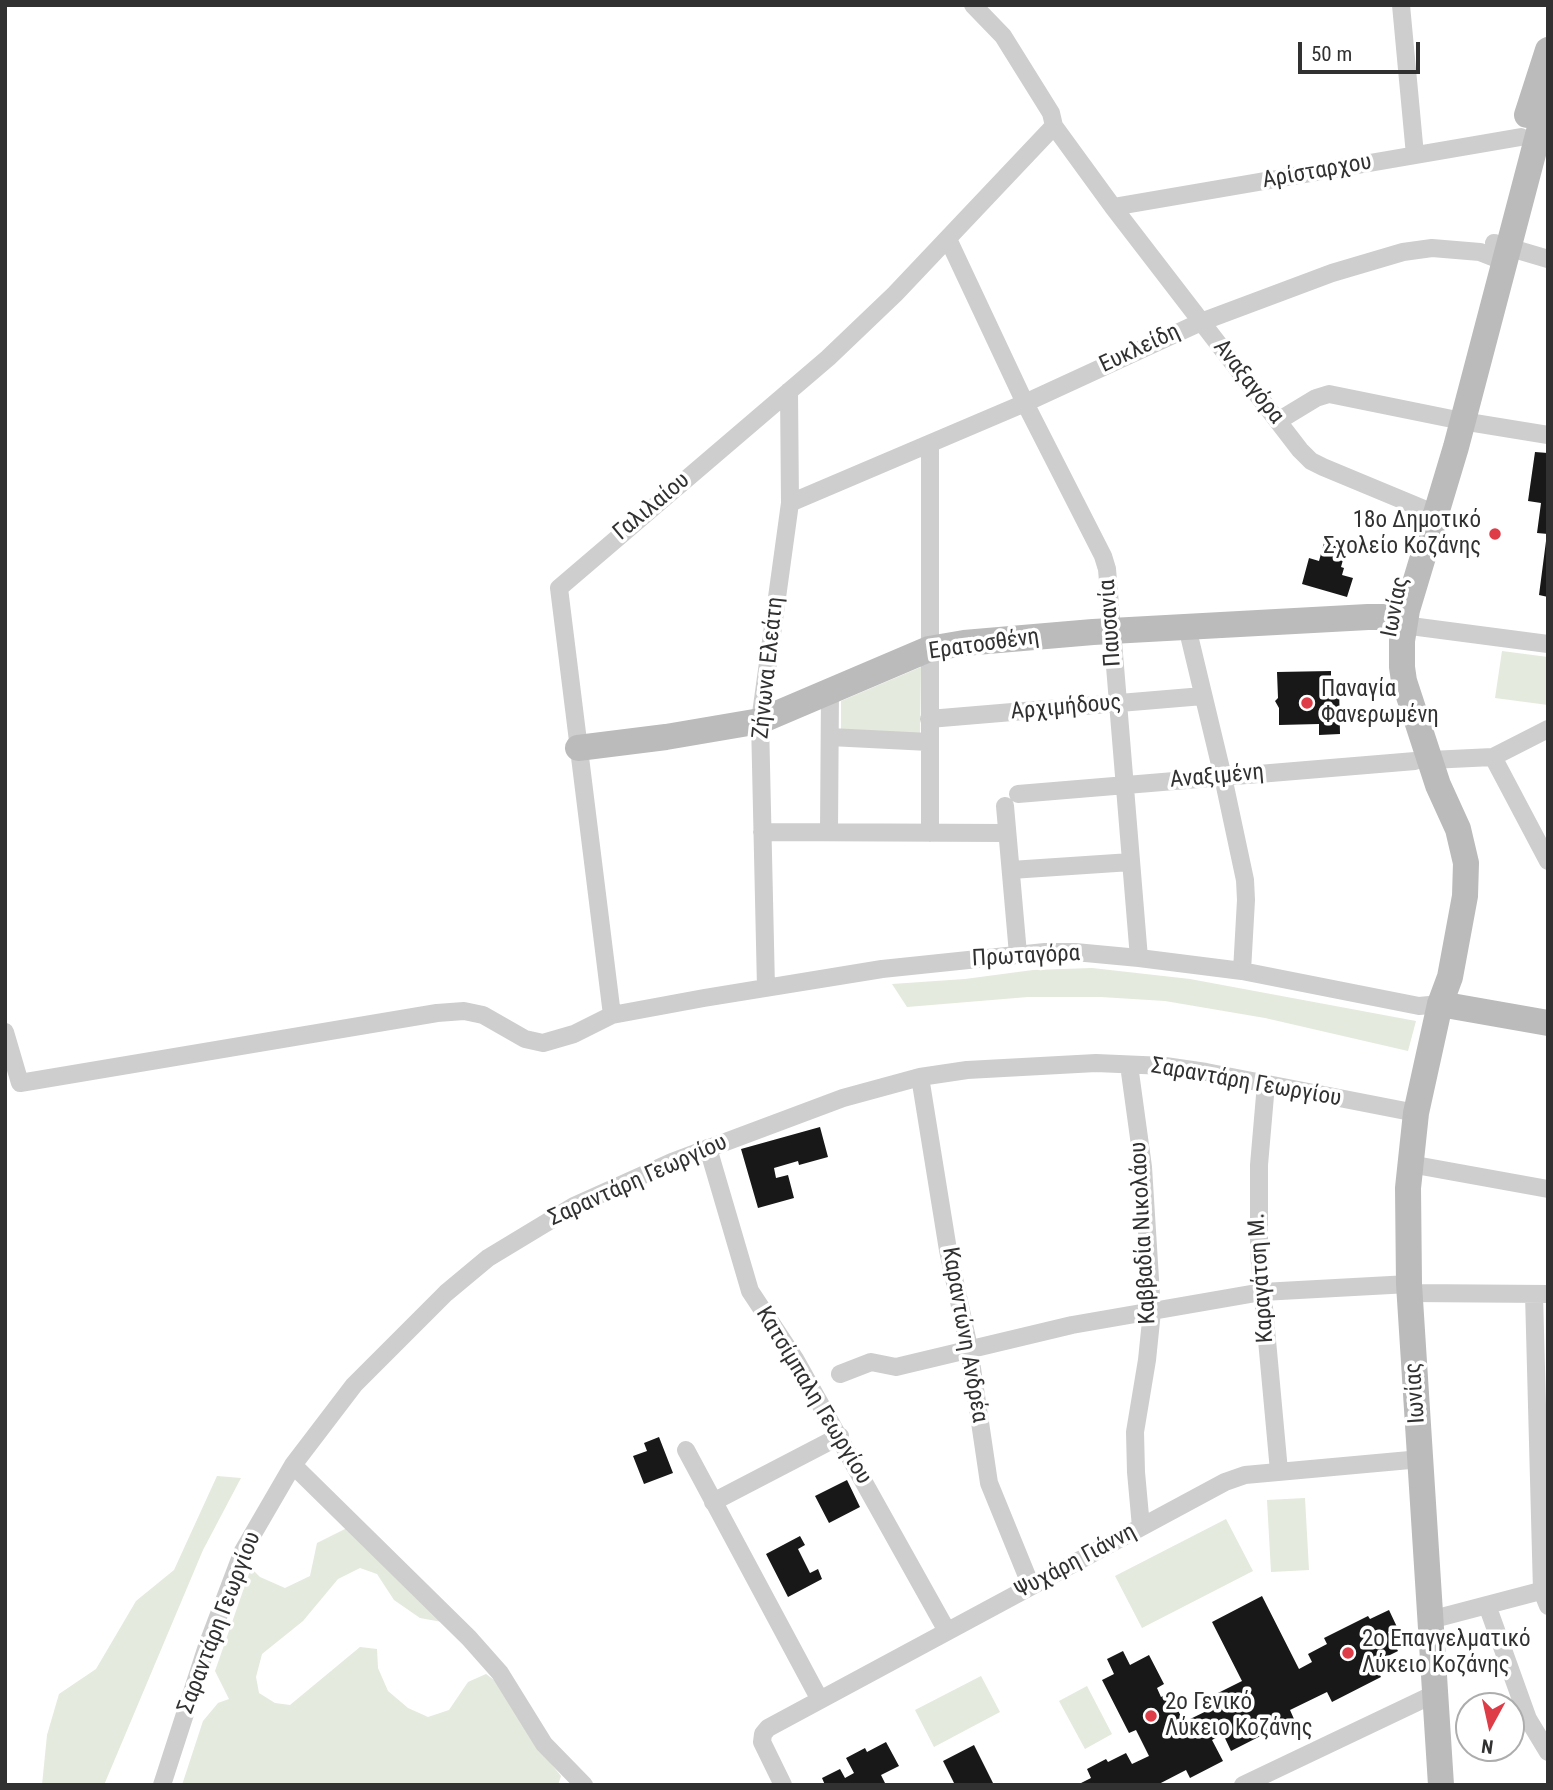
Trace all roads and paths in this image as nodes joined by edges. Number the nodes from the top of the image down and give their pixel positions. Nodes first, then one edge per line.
1 (973, 5) edge
2 (1401, 5) edge
3 (1548, 50) edge
4 (1548, 97) edge
5 (1054, 126) junction
6 (1535, 135) edge
7 (1415, 155) junction
8 (1113, 207) junction
9 (948, 239) junction
10 (1499, 252) junction
11 (1548, 259) edge
12 (1202, 322) junction
13 (789, 391) junction
14 (1025, 403) junction
15 (1455, 420) junction
16 (1278, 421) junction
17 (1548, 435) edge
18 (930, 445) junction
19 (790, 503) junction
20 (1429, 511) junction
21 (1396, 623) junction
22 (1187, 627) junction
23 (1111, 631) junction
24 (1548, 644) edge
25 (929, 649) junction
26 (830, 690) junction
27 (1203, 696) junction
28 (1117, 703) junction
29 (929, 719) junction
30 (760, 721) junction
31 (1548, 729) edge
32 (830, 737) junction
33 (929, 742) junction
34 (578, 748) junction
35 (1493, 757) junction
36 (1423, 761) junction
37 (1223, 777) junction
38 (1124, 785) junction
39 (762, 832) junction
40 (829, 832) junction
41 (930, 833) junction
42 (1007, 833) junction
43 (1548, 861) edge
44 (1131, 862) junction
45 (1011, 870) junction
46 (1018, 954) junction
47 (1139, 958) junction
48 (1242, 971) junction
49 (766, 988) junction
50 (612, 1015) junction
51 (1438, 1015) junction
52 (1548, 1023) edge
53 (5, 1032) edge
54 (1129, 1065) junction
55 (920, 1077) junction
56 (1266, 1084) junction
57 (1417, 1107) junction
58 (708, 1148) junction
59 (1410, 1164) junction
60 (1548, 1189) edge
61 (1410, 1289) junction
62 (1262, 1292) junction
63 (1541, 1294) edge
64 (1152, 1311) junction
65 (969, 1348) junction
66 (839, 1374) dead end
67 (840, 1436) junction
68 (686, 1450) dead end
69 (1421, 1459) junction
70 (293, 1465) junction
71 (1279, 1471) junction
72 (713, 1502) junction
73 (1141, 1527) junction
74 (1031, 1586) junction
75 (1546, 1595) edge
76 (1487, 1605) junction
77 (1430, 1620) junction
78 (947, 1631) junction
79 (1434, 1694) junction
80 (820, 1700) junction
81 (1548, 1752) edge
82 (1266, 1779) edge
83 (162, 1785) edge
84 (584, 1785) edge
85 (783, 1785) edge
86 (1243, 1785) edge
87 (1441, 1785) edge

1 - 5 street, Αναξαγόρα
2 - 7 street
3 - 6 main road, Ιωνίας
4 - 6 main road, Ιωνίας
5 - 8 street, Αναξαγόρα
5 - 9 street, Γαλιλαίου
6 - 7 street, Αρίσταρχου
6 - 10 main road, Ιωνίας
7 - 8 street, Αρίσταρχου
8 - 12 street, Αναξαγόρα
9 - 13 street, Γαλιλαίου
9 - 14 street, Παυσανία
10 - 11 street, Ευκλείδη
10 - 12 street, Ευκλείδη
10 - 15 main road, Ιωνίας
12 - 14 street, Ευκλείδη
12 - 16 street, Αναξαγόρα
13 - 19 street, Ζήνωνα Ελεάτη
13 - 34 street, Γαλιλαίου
14 - 18 street, Ευκλείδη
14 - 23 street, Παυσανία
15 - 16 street
15 - 17 street
15 - 20 main road, Ιωνίας
16 - 20 street, Αναξαγόρα
18 - 19 street, Ευκλείδη
18 - 25 street
19 - 30 street, Ζήνωνα Ελεάτη
20 - 21 main road, Ιωνίας
21 - 22 main road, Ερατοσθένη
21 - 24 street
21 - 36 main road, Ιωνίας
22 - 23 main road, Ερατοσθένη
22 - 27 street
23 - 25 main road, Ερατοσθένη
23 - 28 street, Παυσανία
25 - 26 main road, Ερατοσθένη
25 - 29 street
26 - 30 main road, Ερατοσθένη
26 - 32 street
27 - 28 street, Αρχιμήδους
27 - 37 street
28 - 29 street, Αρχιμήδους
28 - 38 street, Παυσανία
29 - 33 street
30 - 34 main road, Ερατοσθένη
30 - 39 street, Ζήνωνα Ελεάτη
31 - 35 street
32 - 33 street
32 - 40 street
33 - 41 street
34 - 50 street, Γαλιλαίου
35 - 36 street, Αναξιμένη
35 - 43 street
36 - 37 street, Αναξιμένη
36 - 51 main road, Ιωνίας
37 - 38 street, Αναξιμένη
37 - 48 street
38 - 42 street, Αναξιμένη
38 - 44 street, Παυσανία
39 - 40 street
39 - 49 street, Ζήνωνα Ελεάτη
40 - 41 street
41 - 42 street
42 - 45 street
44 - 45 street
44 - 47 street, Παυσανία
45 - 46 street
46 - 47 street, Πρωταγόρα
46 - 49 street, Πρωταγόρα
47 - 48 street, Πρωταγόρα
48 - 51 street, Πρωταγόρα
49 - 50 street, Πρωταγόρα
50 - 53 street, Πρωταγόρα
51 - 52 main road
51 - 57 main road, Ιωνίας
54 - 55 street, Σαραντάρη Γεωργίου
54 - 56 street, Σαραντάρη Γεωργίου
54 - 64 street, Καββαδία Νικολάου
55 - 58 street, Σαραντάρη Γεωργίου
55 - 65 street, Καραντώνη Ανδρέα
56 - 57 street, Σαραντάρη Γεωργίου
56 - 62 street, Καραγάτση Μ.
57 - 59 main road, Ιωνίας
58 - 67 street, Κατσίμπαλη Γεωργίου
58 - 70 street, Σαραντάρη Γεωργίου
59 - 60 street
59 - 61 main road, Ιωνίας
61 - 62 street
61 - 63 street
61 - 69 main road, Ιωνίας
62 - 64 street
62 - 71 street, Καραγάτση Μ.
63 - 75 street
64 - 65 street
64 - 73 street, Καββαδία Νικολάου
65 - 66 street
65 - 74 street, Καραντώνη Ανδρέα
67 - 72 street
67 - 78 street, Κατσίμπαλη Γεωργίου
68 - 72 street
69 - 71 street, Ψυχάρη Γιάννη
69 - 77 main road, Ιωνίας
70 - 83 street, Σαραντάρη Γεωργίου
70 - 84 street
71 - 73 street, Ψυχάρη Γιάννη
72 - 80 street
73 - 74 street, Ψυχάρη Γιάννη
74 - 78 street, Ψυχάρη Γιάννη
75 - 76 street
76 - 77 street
76 - 81 street
77 - 79 main road, Ιωνίας
78 - 80 street, Ψυχάρη Γιάννη
79 - 82 street
79 - 87 main road, Ιωνίας
80 - 85 street, Ψυχάρη Γιάννη
82 - 86 street

